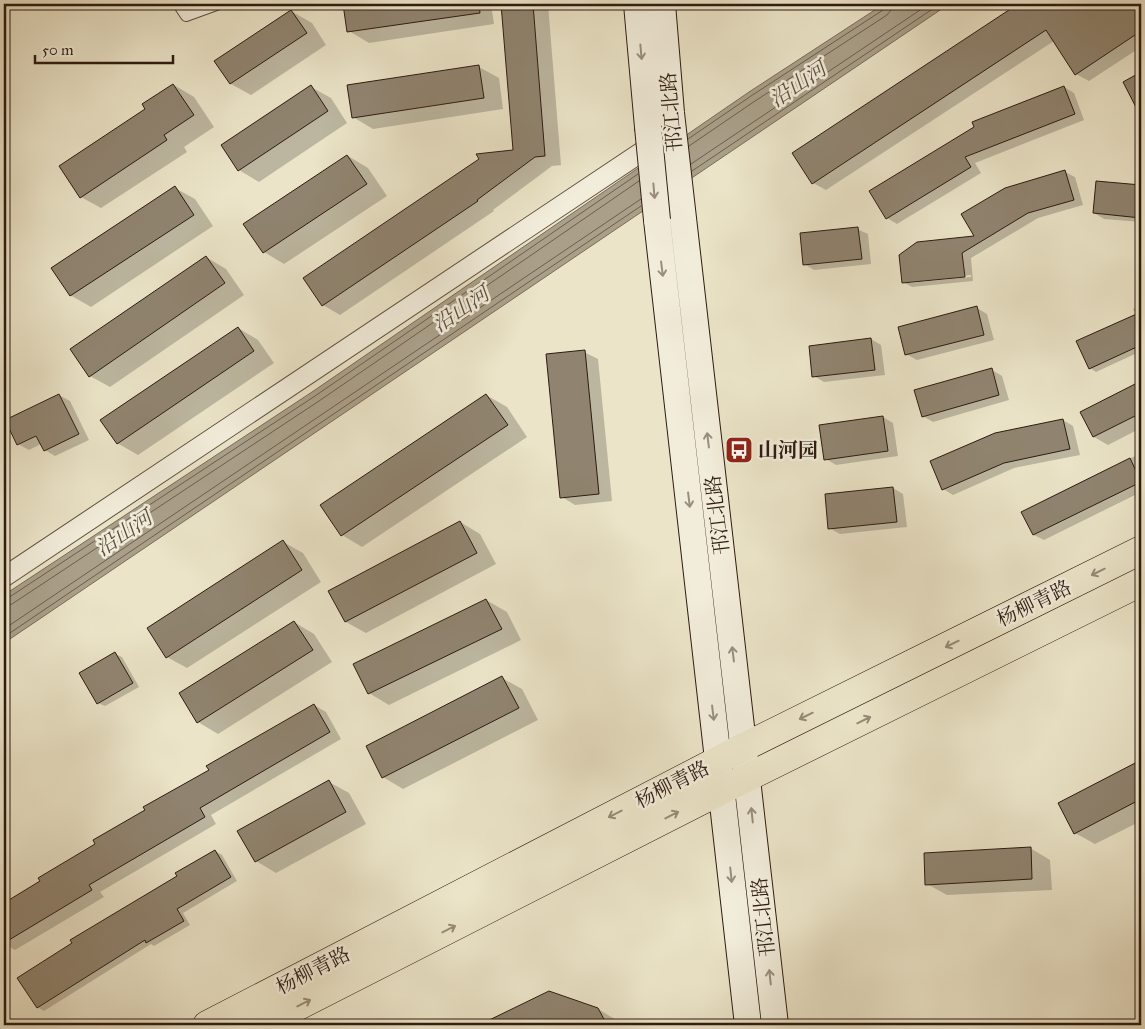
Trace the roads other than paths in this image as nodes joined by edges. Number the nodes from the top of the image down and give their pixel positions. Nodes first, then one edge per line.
1 (178, 4) edge
2 (219, 4) edge
3 (637, 4) edge
4 (662, 4) edge
5 (664, 124) junction
6 (1141, 550) edge
7 (4, 577) edge
8 (1141, 582) edge
9 (744, 747) junction
10 (719, 760) junction
11 (748, 778) junction
12 (722, 790) junction
13 (207, 1025) edge
14 (261, 1025) edge
15 (748, 1025) edge
16 (775, 1025) edge

1 - 2 lane
3 -> 5 main road, 邗江北路
4 - 5 main road, 邗江北路
5 - 7 street
9 -> 5 main road, 邗江北路
5 -> 10 main road, 邗江北路, bridge
6 -> 9 main road, 杨柳青路
11 -> 8 main road, 杨柳青路
9 - 10 main road, 杨柳青路
9 - 11 main road, 邗江北路
10 - 12 main road, 邗江北路
10 -> 13 main road, 杨柳青路
11 - 12 main road, 杨柳青路
16 -> 11 main road, 邗江北路
14 -> 12 main road, 杨柳青路
12 -> 15 main road, 邗江北路

